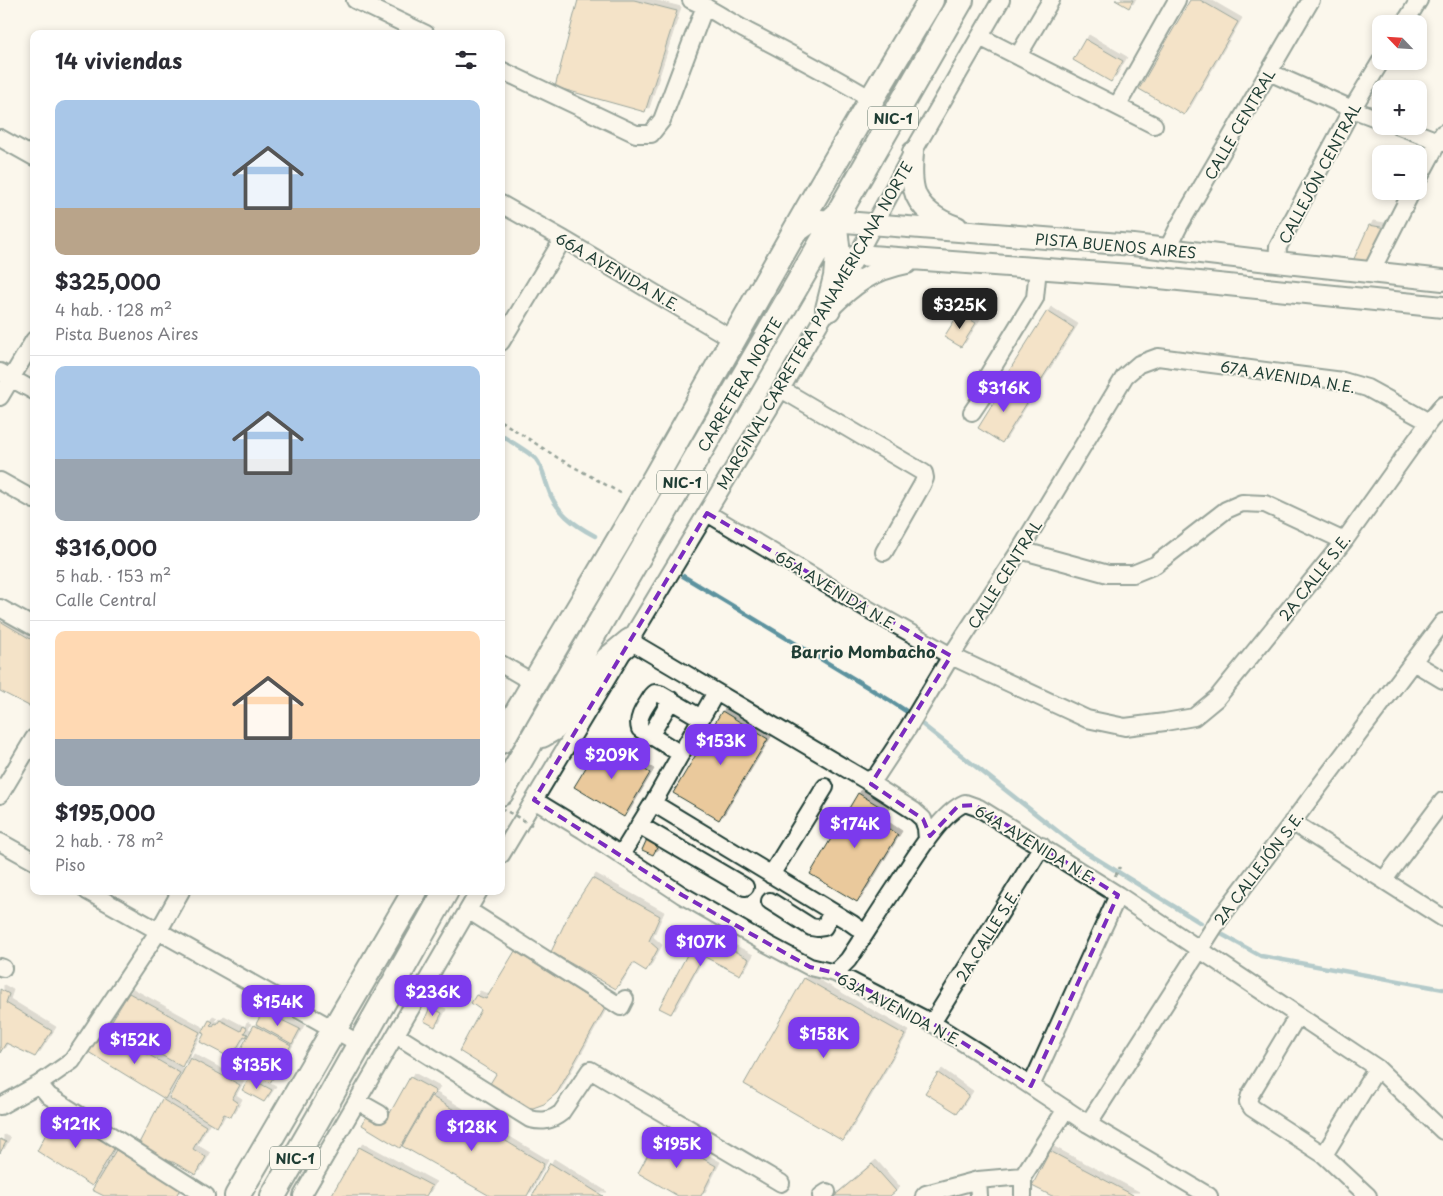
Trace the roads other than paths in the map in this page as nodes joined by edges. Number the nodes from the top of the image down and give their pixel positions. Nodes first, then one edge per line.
1 (356, 0) edge
2 (932, 0) edge
3 (961, 0) edge
4 (1001, 0) edge
5 (1051, 0) edge
6 (1177, 0) edge
7 (1311, 0) edge
8 (1419, 0) edge
9 (698, 3) edge
10 (1410, 15) edge
11 (418, 30) edge
12 (980, 37) junction
13 (1018, 56) junction
14 (1376, 70) edge
15 (505, 72) edge
16 (1269, 72) junction
17 (871, 99) junction
18 (1116, 106) junction
19 (1352, 109) junction
20 (1372, 117) edge
21 (1154, 125) dead end
22 (1427, 135) edge
23 (0, 138) edge
24 (1441, 139) edge
25 (913, 152) junction
26 (30, 155) edge
27 (1427, 164) edge
28 (1407, 200) edge
29 (505, 206) edge
30 (833, 221) junction
31 (872, 224) junction
32 (976, 233) junction
33 (793, 235) junction
34 (1023, 236) junction
35 (563, 239) junction
36 (1168, 248) junction
37 (857, 254) junction
38 (927, 260) junction
39 (1277, 262) junction
40 (1029, 267) junction
41 (1371, 272) junction
42 (1443, 280) edge
43 (1443, 307) edge
44 (828, 309) junction
45 (505, 335) edge
46 (734, 340) junction
47 (30, 345) edge
48 (1139, 364) joint
49 (6, 375) edge
50 (781, 388) junction
51 (30, 389) edge
52 (0, 397) edge
53 (1443, 405) edge
54 (972, 412) dead end
55 (1429, 422) junction
56 (0, 481) edge
57 (30, 498) edge
58 (708, 513) junction
59 (1344, 541) junction
60 (1020, 550) junction
61 (884, 552) dead end
62 (0, 608) edge
63 (1443, 622) edge
64 (30, 626) edge
65 (630, 641) junction
66 (951, 656) junction
67 (1413, 662) junction
68 (505, 666) edge
69 (1443, 680) edge
70 (534, 683) junction
71 (716, 692) junction
72 (701, 718) junction
73 (1165, 722) joint
74 (505, 734) edge
75 (530, 742) junction
76 (30, 745) edge
77 (681, 754) junction
78 (866, 781) junction
79 (505, 786) edge
80 (825, 787) dead end
81 (0, 795) edge
82 (534, 800) junction
83 (1443, 802) edge
84 (653, 803) junction
85 (1292, 822) junction
86 (639, 825) junction
87 (927, 840) junction
88 (0, 842) edge
89 (1042, 846) junction
90 (505, 848) edge
91 (621, 855) junction
92 (30, 859) edge
93 (771, 875) junction
94 (1385, 881) junction
95 (745, 887) dead end
96 (94, 895) edge
97 (179, 895) edge
98 (413, 895) edge
99 (444, 895) edge
100 (477, 895) edge
101 (1118, 895) junction
102 (770, 901) dead end
103 (468, 910) junction
104 (832, 912) junction
105 (1443, 918) edge
106 (158, 932) junction
107 (865, 933) junction
108 (1203, 943) junction
109 (834, 973) junction
110 (625, 999) dead end
111 (1298, 1015) junction
112 (932, 1023) junction
113 (335, 1030) junction
114 (396, 1035) junction
115 (360, 1044) junction
116 (1377, 1068) junction
117 (40, 1084) junction
118 (1031, 1086) junction
119 (357, 1101) junction
120 (0, 1106) edge
121 (1066, 1110) junction
122 (380, 1114) dead end
123 (1440, 1123) edge
124 (1088, 1124) junction
125 (1324, 1155) junction
126 (1023, 1176) junction
127 (781, 1184) dead end
128 (979, 1188) edge
129 (206, 1196) edge
130 (237, 1196) edge
131 (273, 1196) edge
132 (302, 1196) edge
133 (924, 1196) edge
134 (1023, 1196) edge
135 (1209, 1196) edge
136 (1368, 1196) edge

1 - 11 street
2 - 17 highway, CARRETERA NORTE / NIC-1
2 - 30 highway
3 - 30 highway, CARRETERA NORTE / NIC-1
4 - 12 street, MARGINAL CARRETERA PANAMERICANA NORTE
5 - 13 street
6 - 18 street
7 - 16 street, CALLE CENTRAL
8 - 10 street
9 - 15 street
9 - 17 street
12 - 13 street
12 - 25 street, MARGINAL CARRETERA PANAMERICANA NORTE
13 - 18 street
14 - 19 street, CALLEJÓN CENTRAL
16 - 19 street
16 - 36 street, CALLE CENTRAL
17 - 33 highway, CARRETERA NORTE / NIC-1
18 - 21 street
19 - 20 street
19 - 39 street, CALLEJÓN CENTRAL
22 - 24 street
23 - 26 street
24 - 27 street
25 - 31 street, MARGINAL CARRETERA PANAMERICANA NORTE
25 - 32 main road
28 - 41 street
29 - 35 street, 66A AVENIDA N.E.
30 - 31 main road, PISTA BUENOS AIRES
30 - 33 main road, PISTA BUENOS AIRES
30 - 37 highway
30 - 44 highway
30 - 75 highway, CARRETERA NORTE / NIC-1
31 - 32 main road, PISTA BUENOS AIRES
31 - 37 street, MARGINAL CARRETERA PANAMERICANA NORTE
32 - 34 main road, PISTA BUENOS AIRES
33 - 46 highway, CARRETERA NORTE / NIC-1
34 - 36 main road, PISTA BUENOS AIRES
34 - 40 main road
35 - 45 street
35 - 46 street, 66A AVENIDA N.E.
36 - 39 main road, PISTA BUENOS AIRES
37 - 38 main road, PISTA BUENOS AIRES
37 - 44 street, MARGINAL CARRETERA PANAMERICANA NORTE
38 - 40 main road, PISTA BUENOS AIRES
38 - 44 main road
39 - 41 main road, PISTA BUENOS AIRES
40 - 43 main road, PISTA BUENOS AIRES
40 - 54 street
41 - 42 main road, PISTA BUENOS AIRES
44 - 50 street, MARGINAL CARRETERA PANAMERICANA NORTE
46 - 70 highway, CARRETERA NORTE / NIC-1
47 - 49 street
48 - 55 street, 67A AVENIDA N.E.
48 - 60 street, CALLE CENTRAL
49 - 51 street
49 - 52 street
50 - 58 street, MARGINAL CARRETERA PANAMERICANA NORTE
50 - 61 street
53 - 55 street, 2A CALLE S.E.
55 - 59 street, 2A CALLE S.E.
56 - 57 street
58 - 65 street, MARGINAL CARRETERA PANAMERICANA NORTE
58 - 66 street, 65A AVENIDA N.E.
59 - 60 street
59 - 73 street, 2A CALLE S.E.
60 - 66 street, CALLE CENTRAL
62 - 64 street
63 - 67 street, 2A CALLEJÓN S.E.
65 - 71 street
65 - 75 highway
65 - 82 street, MARGINAL CARRETERA PANAMERICANA NORTE
66 - 73 street, 65A AVENIDA N.E.
66 - 78 street, CALLE CENTRAL
67 - 69 street
67 - 85 street, 2A CALLEJÓN S.E.
68 - 70 street
70 - 74 highway, CARRETERA NORTE / NIC-1
71 - 72 street
71 - 78 street
72 - 77 street
72 - 77 street
75 - 79 highway, CARRETERA NORTE / NIC-1
76 - 81 street
77 - 84 street
78 - 87 street
80 - 93 street
82 - 90 street, MARGINAL CARRETERA PANAMERICANA NORTE
82 - 91 street, 63A AVENIDA N.E.
83 - 94 street
84 - 86 street
84 - 93 street
85 - 94 street
85 - 108 street, 2A CALLEJÓN S.E.
86 - 91 street
86 - 95 street
87 - 89 street, 64A AVENIDA N.E.
87 - 107 street
88 - 92 street
89 - 101 street, 64A AVENIDA N.E.
89 - 112 street, 2A CALLE S.E.
91 - 109 street, 63A AVENIDA N.E.
93 - 104 street
94 - 105 street
96 - 106 street
97 - 106 street
98 - 113 highway, NIC-1
99 - 115 highway, NIC-1
100 - 103 street
101 - 108 street, 64A AVENIDA N.E.
101 - 118 street
102 - 104 street
103 - 110 street
103 - 114 street
104 - 107 street
106 - 113 street
106 - 117 street
107 - 109 street
108 - 111 street, 64A AVENIDA N.E.
108 - 124 street, 2A CALLEJÓN S.E.
109 - 112 street, 63A AVENIDA N.E.
111 - 116 street, 64A AVENIDA N.E.
111 - 125 street
112 - 118 street, 63A AVENIDA N.E.
113 - 115 street
113 - 130 highway, NIC-1
114 - 119 street
114 - 127 street
115 - 131 highway, NIC-1
116 - 123 street, 64A AVENIDA N.E.
116 - 125 street
117 - 120 street
117 - 129 street
118 - 121 street, 63A AVENIDA N.E.
119 - 122 street
119 - 132 street
121 - 124 street, 63A AVENIDA N.E.
121 - 126 street
124 - 135 street, 63A AVENIDA N.E.
125 - 136 street
126 - 128 street
126 - 134 street
128 - 133 street

